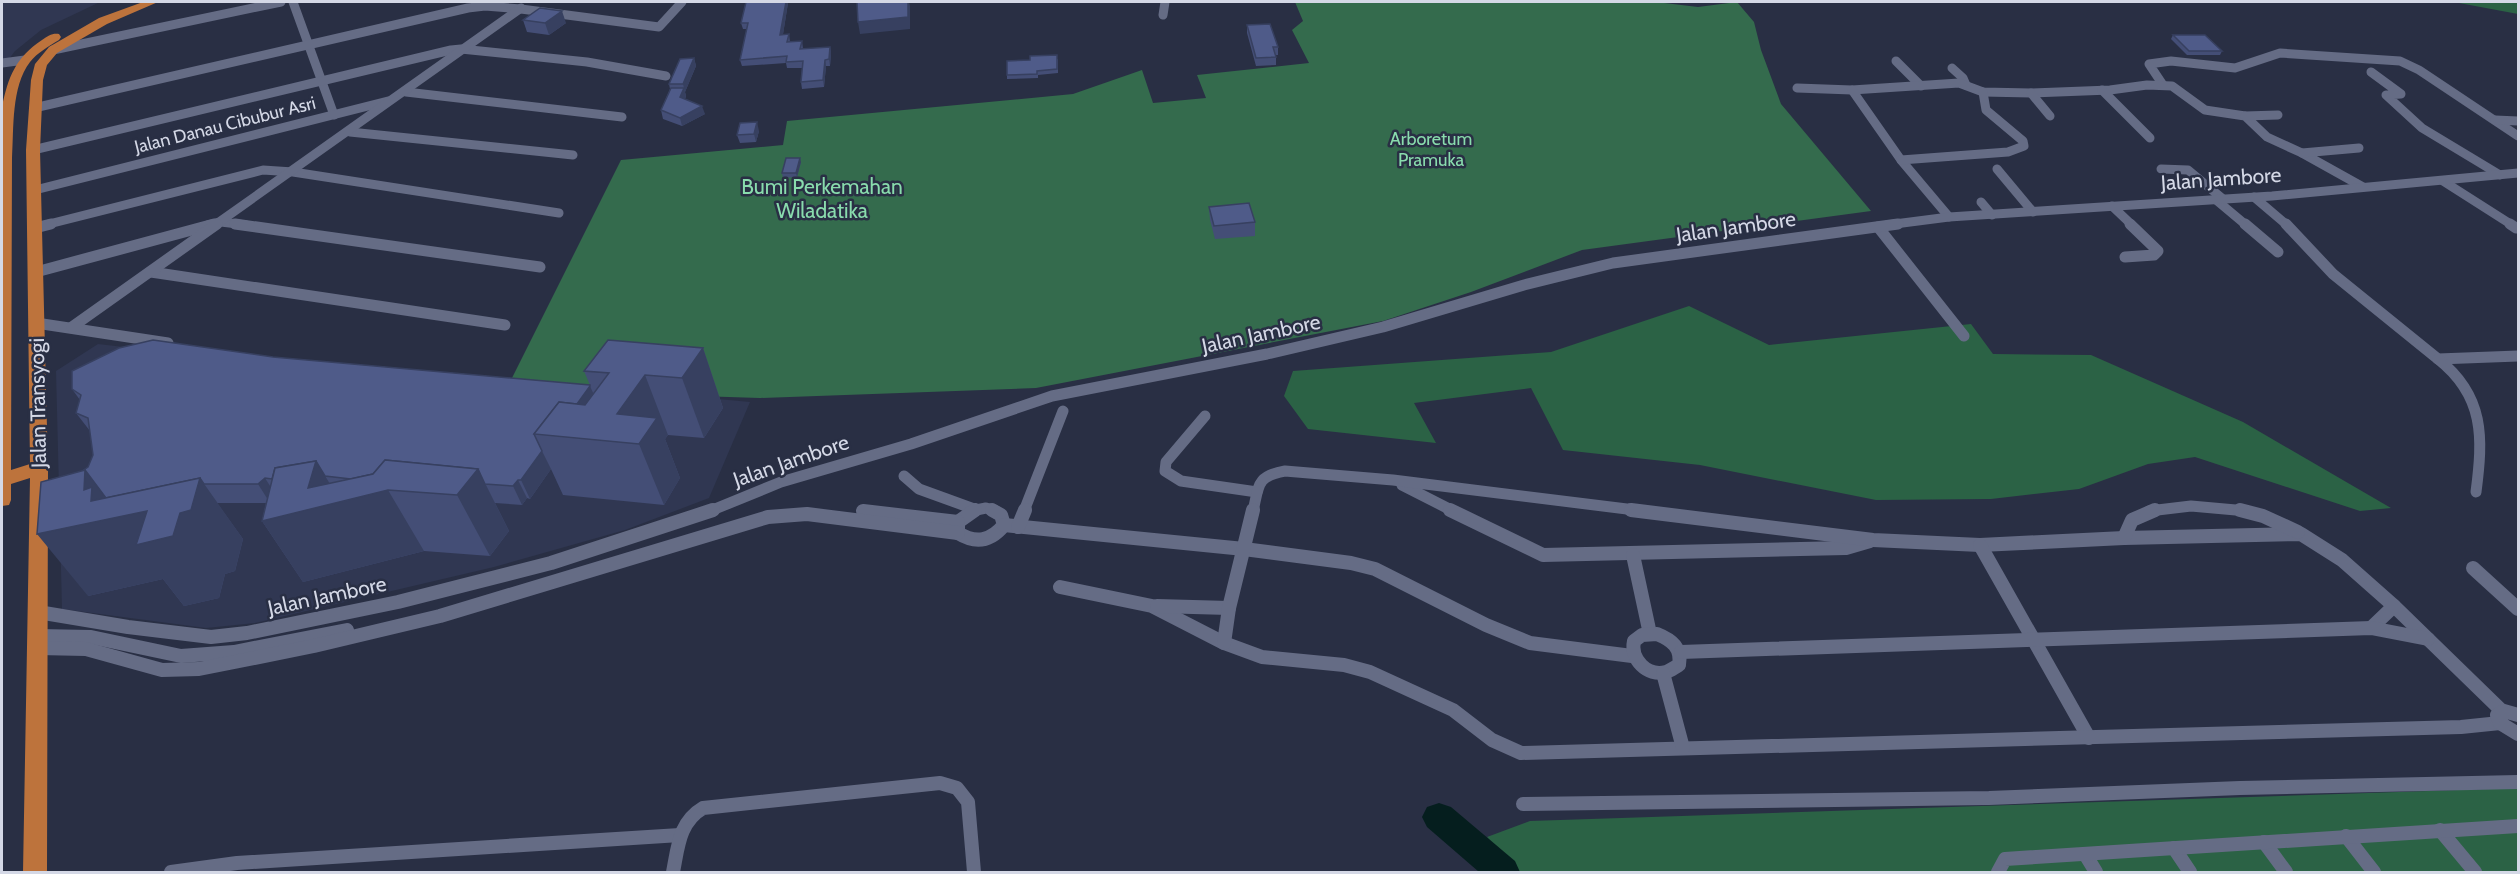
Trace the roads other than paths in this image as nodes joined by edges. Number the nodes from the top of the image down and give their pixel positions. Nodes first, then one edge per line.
1 (130, 2) edge
2 (152, 2) edge
3 (281, 2) edge
4 (293, 2) edge
5 (530, 2) edge
6 (682, 2) edge
7 (1165, 2) edge
8 (521, 9) junction
9 (1163, 15) dead end
10 (310, 45) junction
11 (461, 49) junction
12 (53, 50) junction
13 (25, 60) junction
14 (1896, 61) dead end
15 (2, 63) edge
16 (1952, 68) dead end
17 (2371, 72) dead end
18 (666, 76) dead end
19 (322, 81) junction
20 (1966, 85) junction
21 (2163, 85) junction
22 (1922, 86) junction
23 (1797, 88) dead end
24 (1852, 90) junction
25 (2102, 90) junction
26 (406, 92) junction
27 (1983, 92) junction
28 (2031, 93) junction
29 (395, 100) junction
30 (34, 108) junction
31 (334, 115) junction
32 (2278, 115) dead end
33 (2050, 116) dead end
34 (2245, 116) junction
35 (622, 117) dead end
36 (2494, 120) junction
37 (2518, 121) edge
38 (350, 132) junction
39 (2518, 136) edge
40 (2150, 138) dead end
41 (2359, 148) dead end
42 (33, 150) junction
43 (2302, 153) junction
44 (573, 155) dead end
45 (1901, 160) junction
46 (1997, 169) dead end
47 (2161, 169) dead end
48 (292, 172) junction
49 (2518, 173) edge
50 (2500, 175) junction
51 (2443, 181) junction
52 (35, 183) junction
53 (2363, 187) junction
54 (4, 192) edge
55 (2254, 197) junction
56 (2219, 199) junction
57 (1981, 202) dead end
58 (2112, 206) junction
59 (2033, 212) junction
60 (559, 213) dead end
61 (1992, 215) junction
62 (1950, 218) junction
63 (221, 222) junction
64 (1878, 227) junction
65 (35, 228) junction
66 (2516, 228) dead end
67 (3, 239) edge
68 (2278, 252) dead end
69 (2125, 257) dead end
70 (540, 267) dead end
71 (36, 272) junction
72 (151, 272) junction
73 (3, 303) edge
74 (36, 323) junction
75 (505, 325) dead end
76 (72, 327) junction
77 (1964, 336) dead end
78 (178, 345) edge
79 (2518, 357) edge
80 (2438, 359) junction
81 (1063, 411) dead end
82 (1205, 416) dead end
83 (39, 468) junction
84 (904, 476) dead end
85 (2, 480) edge
86 (1393, 480) junction
87 (1257, 492) junction
88 (2476, 492) dead end
89 (2, 500) edge
90 (975, 509) junction
91 (1011, 526) junction
92 (958, 527) junction
93 (2301, 534) junction
94 (2124, 538) junction
95 (1873, 540) junction
96 (1980, 545) junction
97 (1244, 549) junction
98 (1633, 555) junction
99 (2473, 568) dead end
100 (1060, 587) dead end
101 (1152, 606) junction
102 (2394, 606) junction
103 (1229, 608) junction
104 (2518, 609) edge
105 (38, 612) junction
106 (2371, 628) junction
107 (1650, 634) junction
108 (2034, 639) junction
109 (2428, 639) junction
110 (38, 642) junction
111 (1224, 643) junction
112 (1681, 652) junction
113 (181, 656) junction
114 (207, 656) junction
115 (1632, 656) junction
116 (199, 669) junction
117 (162, 670) junction
118 (1663, 673) junction
119 (2518, 715) edge
120 (2501, 717) junction
121 (2518, 734) edge
122 (2089, 738) junction
123 (1683, 748) junction
124 (2518, 782) edge
125 (1523, 804) dead end
126 (2518, 826) edge
127 (2440, 830) junction
128 (680, 835) junction
129 (2346, 836) junction
130 (2264, 842) junction
131 (2174, 848) junction
132 (2085, 854) junction
133 (35, 873) edge
134 (171, 873) edge
135 (673, 873) edge
136 (974, 873) edge
137 (1998, 873) edge
138 (2096, 873) edge
139 (2190, 873) edge
140 (2286, 873) edge
141 (2374, 873) edge
142 (2475, 873) edge

1 - 13 highway
2 - 12 highway
3 - 12 street
4 - 10 street
5 - 8 street
6 - 8 street
7 - 9 street
8 - 10 street
8 - 11 street
10 - 19 street
10 - 30 street
11 - 18 street
11 - 19 street
11 - 26 street
12 - 30 highway, Jalan Transyogi
13 - 15 street
13 - 54 highway, Jalan Transyogi
14 - 22 street
16 - 20 street
17 - 50 street
19 - 31 street
19 - 42 street
20 - 22 street
20 - 27 street
21 - 25 street
21 - 34 street
21 - 36 street
22 - 24 street
23 - 24 street
24 - 45 street
25 - 28 street
25 - 40 street
26 - 29 street
26 - 35 street
27 - 28 street
27 - 45 street
28 - 33 street
29 - 31 street, Jalan Danau Cibubur Asri
29 - 38 street
30 - 42 highway, Jalan Transyogi
31 - 52 street, Jalan Danau Cibubur Asri
32 - 34 street
34 - 43 street
36 - 37 street
36 - 39 street
38 - 44 street
38 - 48 street
41 - 43 street
42 - 52 highway, Jalan Transyogi
43 - 53 street
45 - 62 street
46 - 59 street
47 - 56 street
48 - 60 street
48 - 63 street
48 - 65 street
49 - 50 street, Jalan Jambore
50 - 51 street, Jalan Jambore
51 - 53 street, Jalan Jambore
51 - 66 street
52 - 54 highway
52 - 65 highway, Jalan Transyogi
53 - 55 street, Jalan Jambore
54 - 67 highway, Jalan Transyogi
55 - 56 street, Jalan Jambore
55 - 80 street
56 - 58 street, Jalan Jambore
56 - 68 street
57 - 61 street
58 - 59 street, Jalan Jambore
58 - 69 street
59 - 61 street, Jalan Jambore
61 - 62 street, Jalan Jambore
62 - 64 street, Jalan Jambore
63 - 70 street
63 - 71 street
63 - 72 street
64 - 77 street
64 - 105 street, Jalan Jambore
65 - 71 highway, Jalan Transyogi
67 - 73 highway, Jalan Transyogi
71 - 74 highway, Jalan Transyogi
72 - 75 street
72 - 76 street
73 - 85 highway, Jalan Transyogi
74 - 76 street
74 - 83 highway, Jalan Transyogi
76 - 78 street
79 - 80 street
80 - 88 street
81 - 91 street
82 - 87 street
83 - 85 highway
83 - 105 highway, Jalan Transyogi
84 - 90 street
85 - 89 highway, Jalan Transyogi
86 - 87 street
86 - 95 street
86 - 98 street
87 - 97 street
90 - 91 street
90 - 92 street
91 - 92 street
91 - 97 street
92 - 114 street
92 - 116 street
93 - 94 street
93 - 94 street
93 - 102 street
94 - 96 street
95 - 96 street
95 - 98 street
96 - 108 street
97 - 103 street
97 - 115 street
98 - 107 street
99 - 104 street
100 - 101 street
101 - 103 street
101 - 111 street
102 - 106 street
102 - 109 street
103 - 111 street
105 - 110 highway, Jalan Transyogi
106 - 108 street
106 - 109 street
107 - 112 street
107 - 115 street
108 - 112 street
108 - 122 street
109 - 120 street
110 - 113 street
110 - 117 street
110 - 133 highway, Jalan Transyogi
111 - 123 street
112 - 118 street
113 - 114 street
113 - 117 street
114 - 116 street
115 - 118 street
116 - 117 street
118 - 123 street
119 - 120 street
120 - 121 street
120 - 122 street
122 - 123 street
124 - 125 street
126 - 127 street
127 - 129 street
127 - 142 street
128 - 134 street
128 - 135 street
128 - 136 street
129 - 130 street
129 - 141 street
130 - 131 street
130 - 140 street
131 - 132 street
131 - 139 street
132 - 137 street
132 - 138 street

